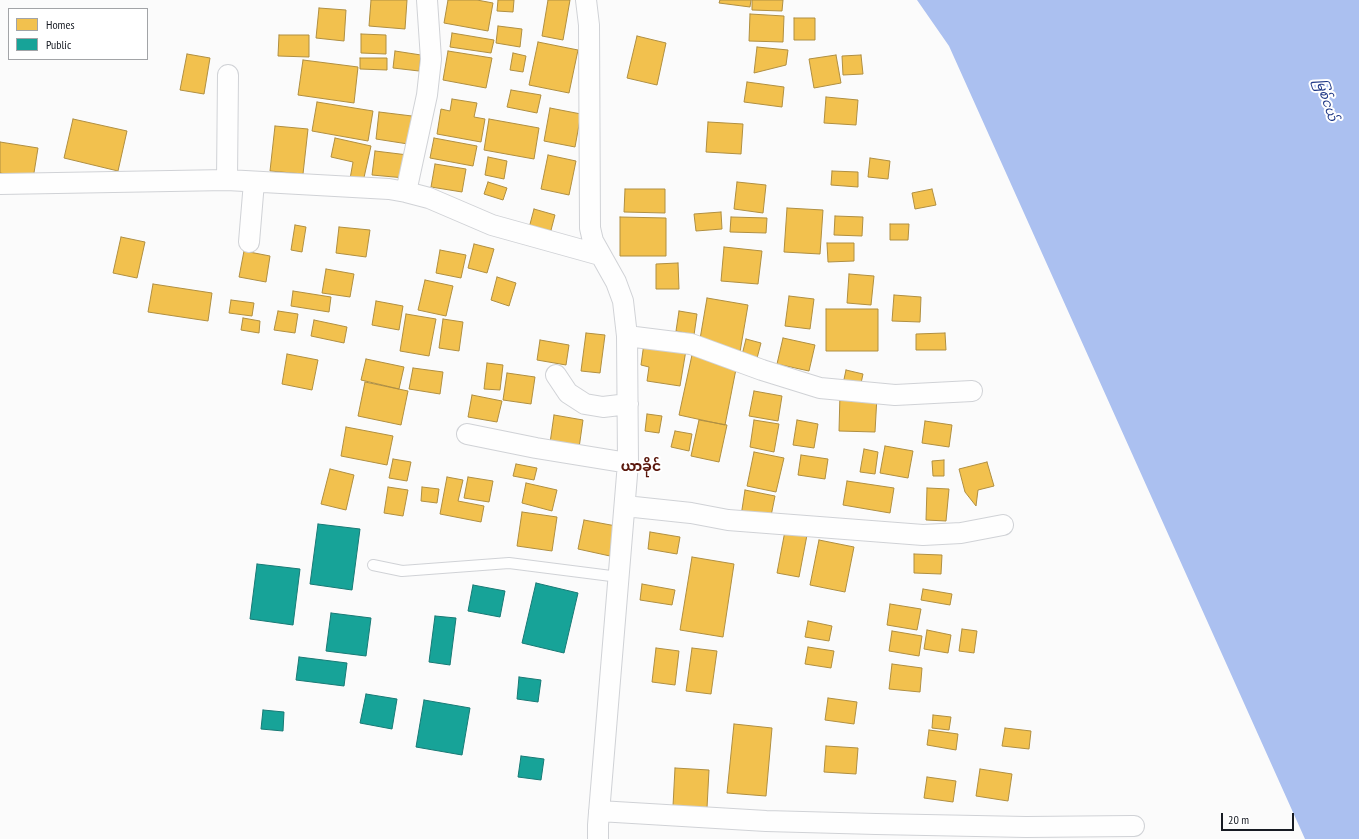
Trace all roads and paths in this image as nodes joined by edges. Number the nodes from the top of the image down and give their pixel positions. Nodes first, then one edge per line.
1 (427, 0) edge
2 (586, 0) edge
3 (228, 75) dead end
4 (227, 180) junction
5 (254, 182) junction
6 (0, 184) edge
7 (406, 192) junction
8 (249, 242) dead end
9 (600, 255) junction
10 (627, 336) junction
11 (556, 375) dead end
12 (972, 391) dead end
13 (628, 404) junction
14 (467, 434) dead end
15 (628, 463) junction
16 (625, 506) junction
17 (1003, 525) dead end
18 (373, 565) dead end
19 (619, 577) junction
20 (599, 811) junction
21 (1134, 826) dead end
22 (598, 839) edge

1 - 7 street
2 - 9 street
3 - 4 street
4 - 5 street
4 - 6 street
5 - 7 street
5 - 8 street
7 - 9 street
9 - 10 street
10 - 12 street
10 - 13 street
11 - 13 street
13 - 15 street
14 - 15 street
15 - 16 street
16 - 17 street
16 - 19 street
18 - 19 lane
19 - 20 street
20 - 21 street
20 - 22 street

